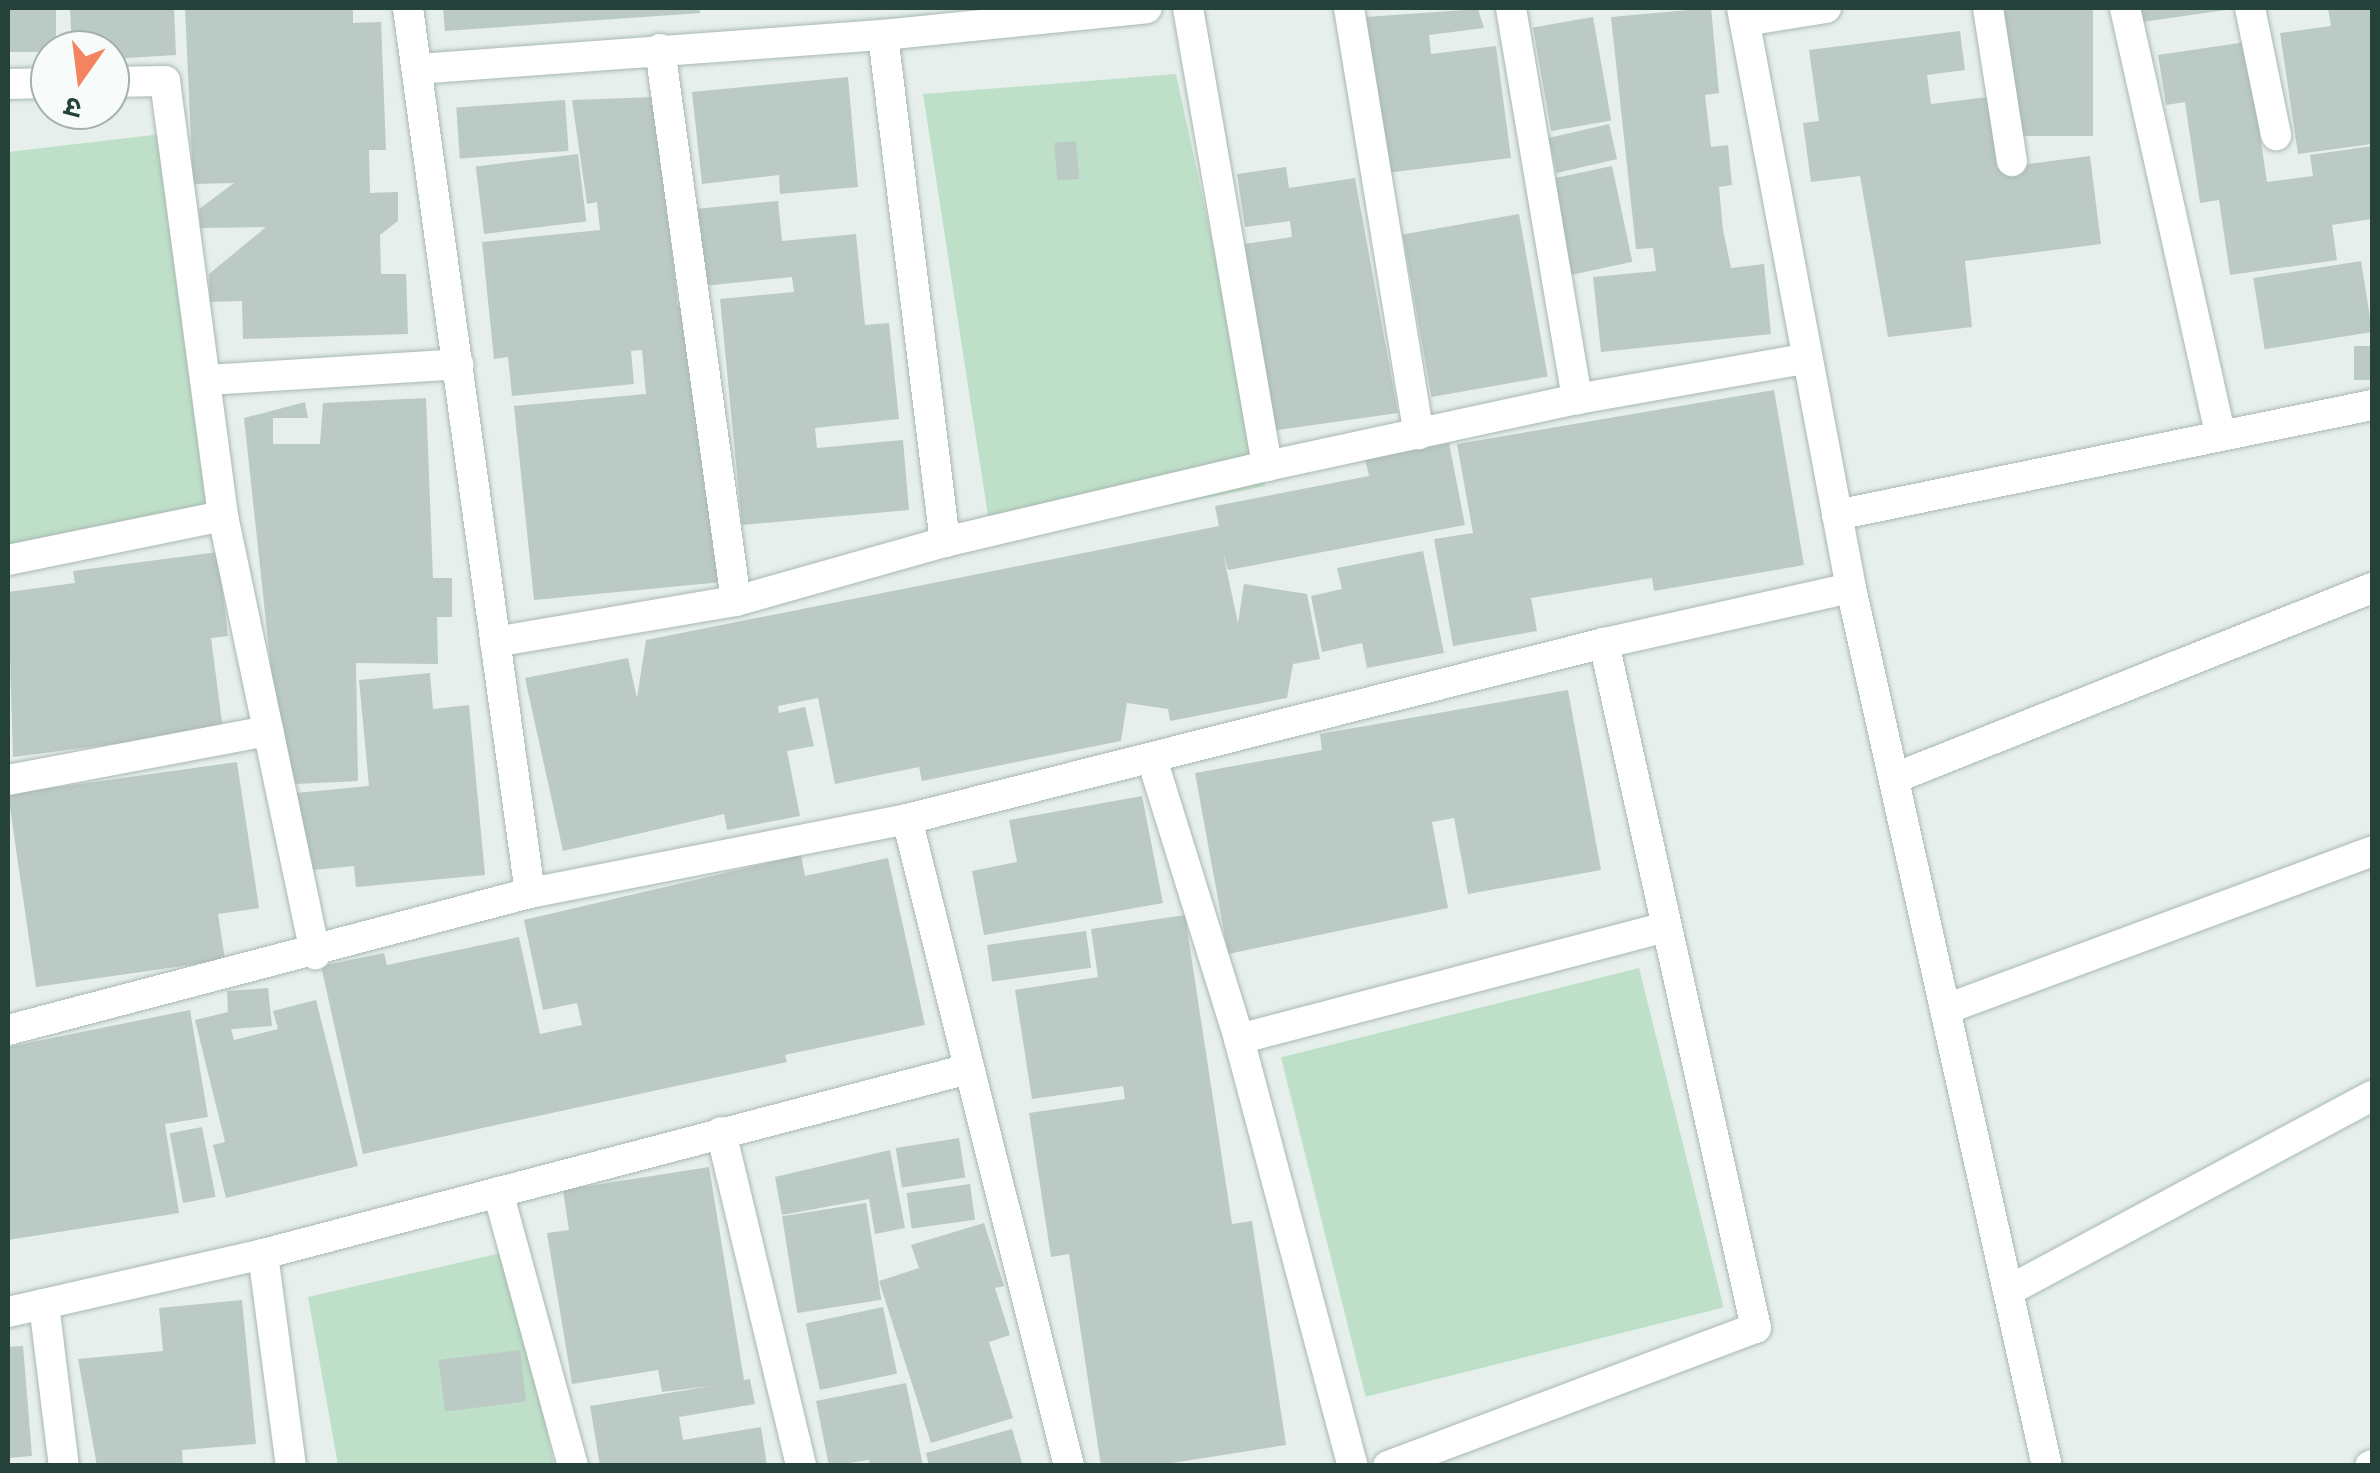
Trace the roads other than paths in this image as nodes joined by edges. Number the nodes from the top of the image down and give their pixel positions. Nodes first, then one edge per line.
1 (408, 8) edge
2 (1148, 8) edge
3 (1188, 8) edge
4 (1349, 8) edge
5 (1511, 8) edge
6 (1826, 8) edge
7 (1988, 8) edge
8 (2125, 8) edge
9 (2250, 8) edge
10 (1744, 14) edge
11 (883, 35) junction
12 (660, 48) junction
13 (417, 69) junction
14 (130, 82) edge
15 (2276, 135) dead end
16 (2012, 161) dead end
17 (1805, 358) junction
18 (458, 364) junction
19 (207, 380) junction
20 (1577, 399) junction
21 (2372, 406) edge
22 (1419, 434) junction
23 (2220, 434) junction
24 (1267, 466) junction
25 (1837, 515) junction
26 (223, 516) junction
27 (945, 542) junction
28 (8, 560) edge
29 (1851, 588) junction
30 (2372, 588) edge
31 (736, 601) junction
32 (495, 642) junction
33 (1604, 643) junction
34 (268, 731) junction
35 (1152, 759) junction
36 (1895, 778) junction
37 (8, 780) edge
38 (907, 819) junction
39 (2372, 851) edge
40 (530, 893) junction
41 (1666, 927) junction
42 (315, 954) junction
43 (1946, 1009) junction
44 (8, 1030) edge
45 (1240, 1039) junction
46 (968, 1069) junction
47 (2372, 1096) edge
48 (722, 1132) junction
49 (498, 1192) junction
50 (262, 1254) junction
51 (2008, 1291) junction
52 (44, 1304) junction
53 (8, 1312) edge
54 (64, 1466) edge
55 (291, 1466) edge
56 (572, 1466) edge
57 (801, 1466) edge
58 (1070, 1466) edge
59 (1353, 1466) edge
60 (1388, 1466) edge
61 (2047, 1466) edge

1 - 13 street
2 - 11 street
3 - 24 street
4 - 22 street
5 - 20 street
6 - 10 street
7 - 16 street
8 - 23 street
9 - 15 street
10 - 17 street
11 - 12 street
11 - 27 street
12 - 13 street
12 - 31 street
13 - 18 street
14 - 19 street
17 - 20 street
17 - 25 street
18 - 19 street
18 - 32 street
19 - 26 street
20 - 22 street
21 - 23 street
22 - 24 street
23 - 25 street
24 - 27 street
25 - 29 street
26 - 28 street
26 - 34 street
27 - 31 street
29 - 33 street
29 - 36 street
30 - 36 street
31 - 32 street
32 - 40 street
33 - 35 street
33 - 41 street
34 - 37 street
34 - 42 street
35 - 38 street
35 - 45 street
36 - 43 street
38 - 40 street
38 - 46 street
39 - 43 street
40 - 42 street
41 - 45 street
41 - 60 street
42 - 44 street
43 - 51 street
45 - 59 street
46 - 48 street
46 - 58 street
47 - 51 street
48 - 49 street
48 - 57 street
49 - 50 street
49 - 56 street
50 - 52 street
50 - 55 street
51 - 61 street
52 - 53 street
52 - 54 street

